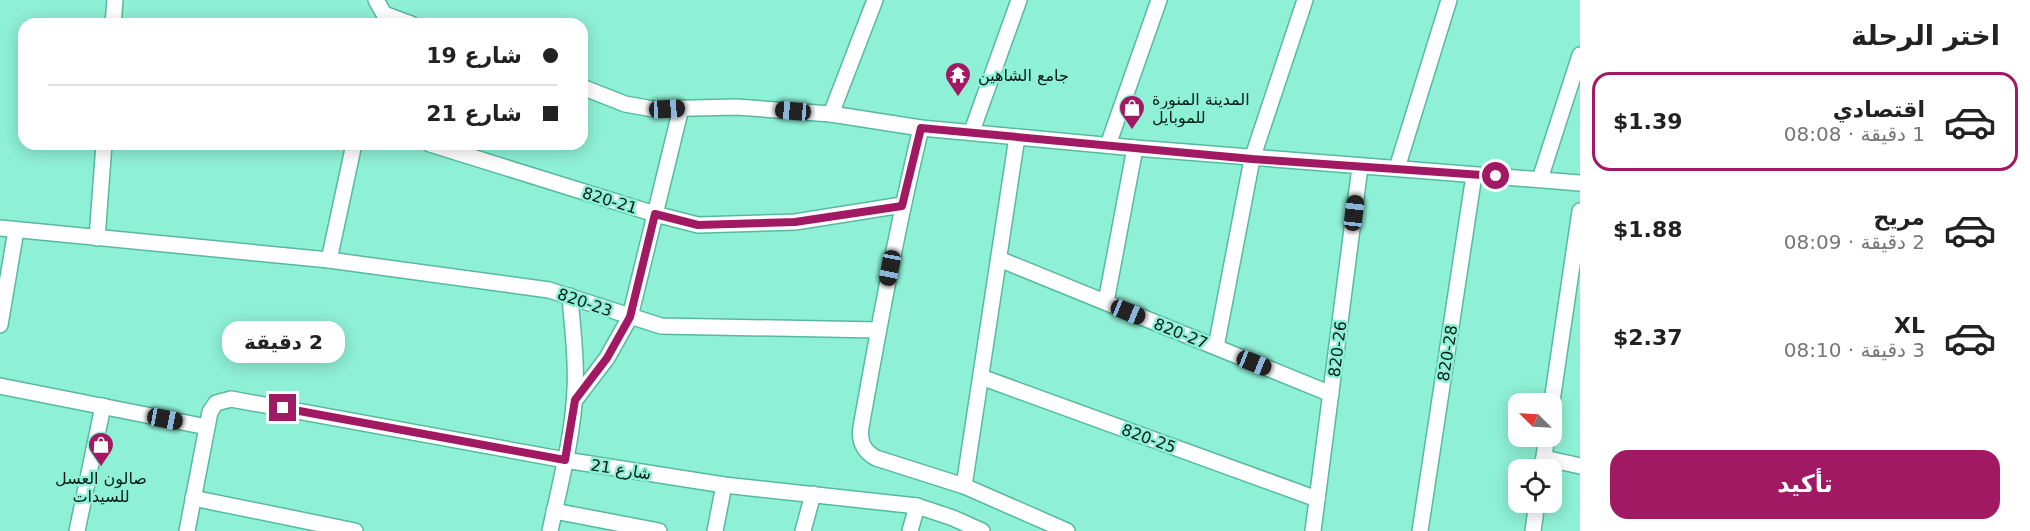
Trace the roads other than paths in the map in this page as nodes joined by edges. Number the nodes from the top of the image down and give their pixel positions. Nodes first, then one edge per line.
1 (115, 0) edge
2 (376, 0) edge
3 (875, 0) edge
4 (1019, 0) edge
5 (1159, 0) edge
6 (1305, 0) edge
7 (1449, 0) edge
8 (384, 13) edge
9 (114, 18) edge
10 (1580, 55) edge
11 (588, 89) edge
12 (681, 108) junction
13 (831, 114) junction
14 (921, 128) junction
15 (972, 131) junction
16 (1017, 137) junction
17 (1108, 146) junction
18 (1135, 148) junction
19 (104, 150) edge
20 (353, 150) edge
21 (449, 150) edge
22 (1252, 159) junction
23 (1360, 167) junction
24 (1397, 168) junction
25 (1474, 175) junction
26 (1540, 179) junction
27 (1580, 183) edge
28 (902, 206) junction
29 (1580, 211) edge
30 (655, 214) junction
31 (0, 228) edge
32 (16, 230) junction
33 (97, 238) junction
34 (999, 259) junction
35 (329, 260) junction
36 (570, 296) junction
37 (1106, 303) junction
38 (630, 317) junction
39 (0, 325) edge
40 (878, 330) junction
41 (1216, 347) junction
42 (981, 377) junction
43 (0, 386) edge
44 (1553, 393) edge
45 (1331, 394) junction
46 (575, 400) junction
47 (103, 406) junction
48 (207, 427) junction
49 (565, 460) junction
50 (1562, 465) edge
51 (1580, 466) edge
52 (724, 485) junction
53 (964, 486) junction
54 (813, 494) junction
55 (193, 498) junction
56 (1317, 499) junction
57 (917, 506) junction
58 (554, 511) junction
59 (1535, 513) edge
60 (77, 531) edge
61 (187, 531) edge
62 (355, 531) edge
63 (550, 531) edge
64 (659, 531) edge
65 (715, 531) edge
66 (803, 531) edge
67 (910, 531) edge
68 (981, 531) edge
69 (1067, 531) edge
70 (1313, 531) edge
71 (1420, 531) edge
72 (1533, 531) edge

1 - 9 street
2 - 8 street
3 - 13 street
4 - 15 street
5 - 17 street
6 - 22 street
7 - 24 street
10 - 26 street
11 - 12 street
12 - 13 street
12 - 30 street
13 - 14 street
14 - 15 street
14 - 28 street
15 - 16 street
16 - 17 street
16 - 34 street
17 - 18 street
18 - 22 street
18 - 37 street
19 - 33 street
20 - 35 street
21 - 30 street, 820-21
22 - 23 street
22 - 41 street
23 - 24 street
23 - 45 street, 820-26
24 - 25 street
25 - 26 street
25 - 71 street, 820-28
26 - 27 street
28 - 30 street, 820-21
28 - 40 street
29 - 44 street
30 - 38 street
31 - 32 street, 820-23
32 - 33 street, 820-23
32 - 39 street
33 - 35 street, 820-23
34 - 37 street, 820-27
34 - 42 street
35 - 36 street, 820-23
36 - 38 street, 820-23
36 - 46 street
37 - 41 street, 820-27
38 - 40 street, 820-23
38 - 46 street
40 - 53 street
41 - 45 street, 820-27
42 - 53 street
42 - 56 street, 820-25
43 - 47 street
45 - 56 street, 820-26
46 - 49 street
47 - 48 street
47 - 60 street
48 - 49 street, شارع 21
48 - 55 street
49 - 52 street, شارع 21
49 - 58 street
50 - 51 street
52 - 54 street, شارع 21
52 - 65 street
53 - 69 street
54 - 57 street, شارع 21
54 - 66 street
55 - 61 street
55 - 62 street
56 - 70 street, 820-26
57 - 67 street
57 - 68 street, شارع 21
58 - 63 street
58 - 64 street
59 - 72 street

